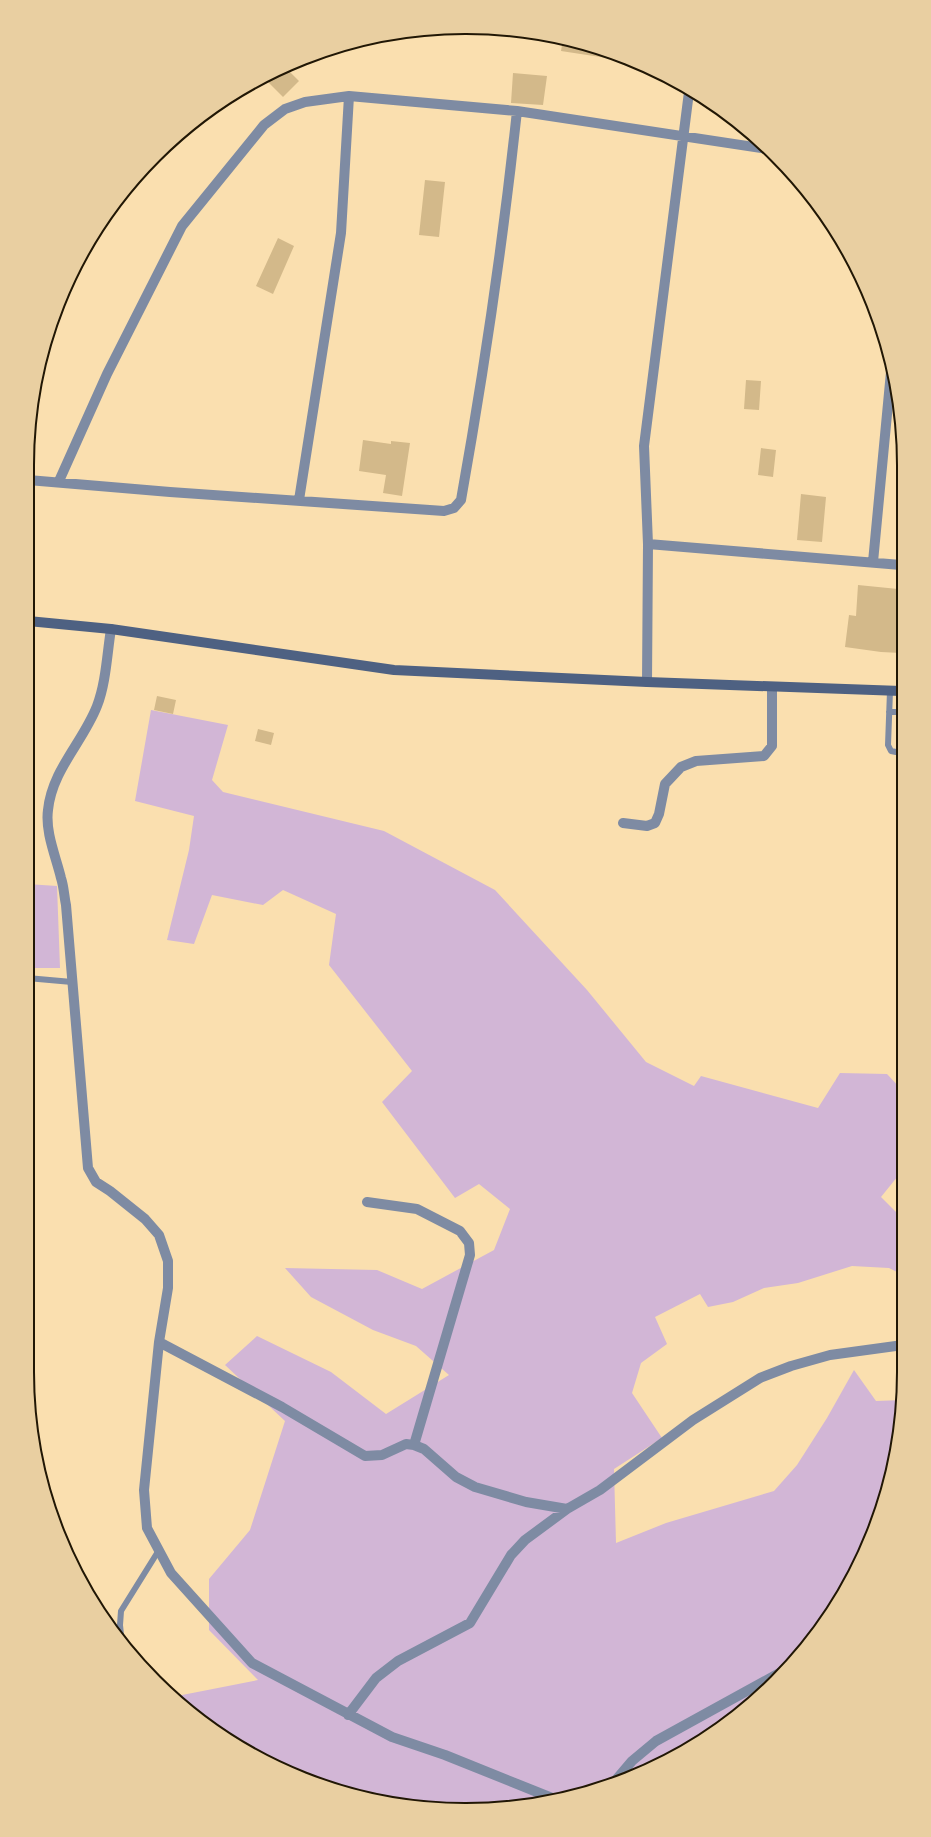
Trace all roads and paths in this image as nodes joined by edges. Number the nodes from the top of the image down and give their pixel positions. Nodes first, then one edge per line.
1 (349, 96) junction
2 (689, 97) edge
3 (517, 111) junction
4 (684, 137) junction
5 (757, 148) edge
6 (890, 386) edge
7 (34, 480) edge
8 (59, 481) junction
9 (299, 500) junction
10 (648, 544) junction
11 (873, 562) junction
12 (897, 565) edge
13 (34, 622) edge
14 (111, 629) junction
15 (647, 682) junction
16 (772, 687) junction
17 (890, 691) junction
18 (897, 691) edge
19 (889, 712) junction
20 (897, 712) edge
21 (897, 752) edge
22 (623, 823) dead end
23 (34, 979) edge
24 (72, 982) junction
25 (367, 1202) dead end
26 (159, 1342) junction
27 (897, 1346) edge
28 (414, 1445) junction
29 (567, 1509) junction
30 (159, 1550) junction
31 (120, 1630) edge
32 (769, 1679) edge
33 (348, 1715) junction
34 (621, 1774) edge
35 (545, 1796) edge

1 - 3 street
1 - 8 street
1 - 9 street
2 - 4 street
3 - 4 street
3 - 9 street
4 - 5 street
4 - 10 street
6 - 11 street
7 - 8 street
8 - 9 street
10 - 11 street
10 - 15 street
11 - 12 street
13 - 14 street
14 - 15 street
14 - 24 street
15 - 16 street
16 - 17 street
16 - 22 street
17 - 18 street
17 - 19 lane
19 - 20 lane
19 - 21 lane
23 - 24 lane
24 - 26 street
25 - 28 street
26 - 28 street
26 - 30 street
27 - 29 street
28 - 29 street
29 - 33 street
30 - 31 lane
30 - 33 street
32 - 34 street
33 - 35 street

